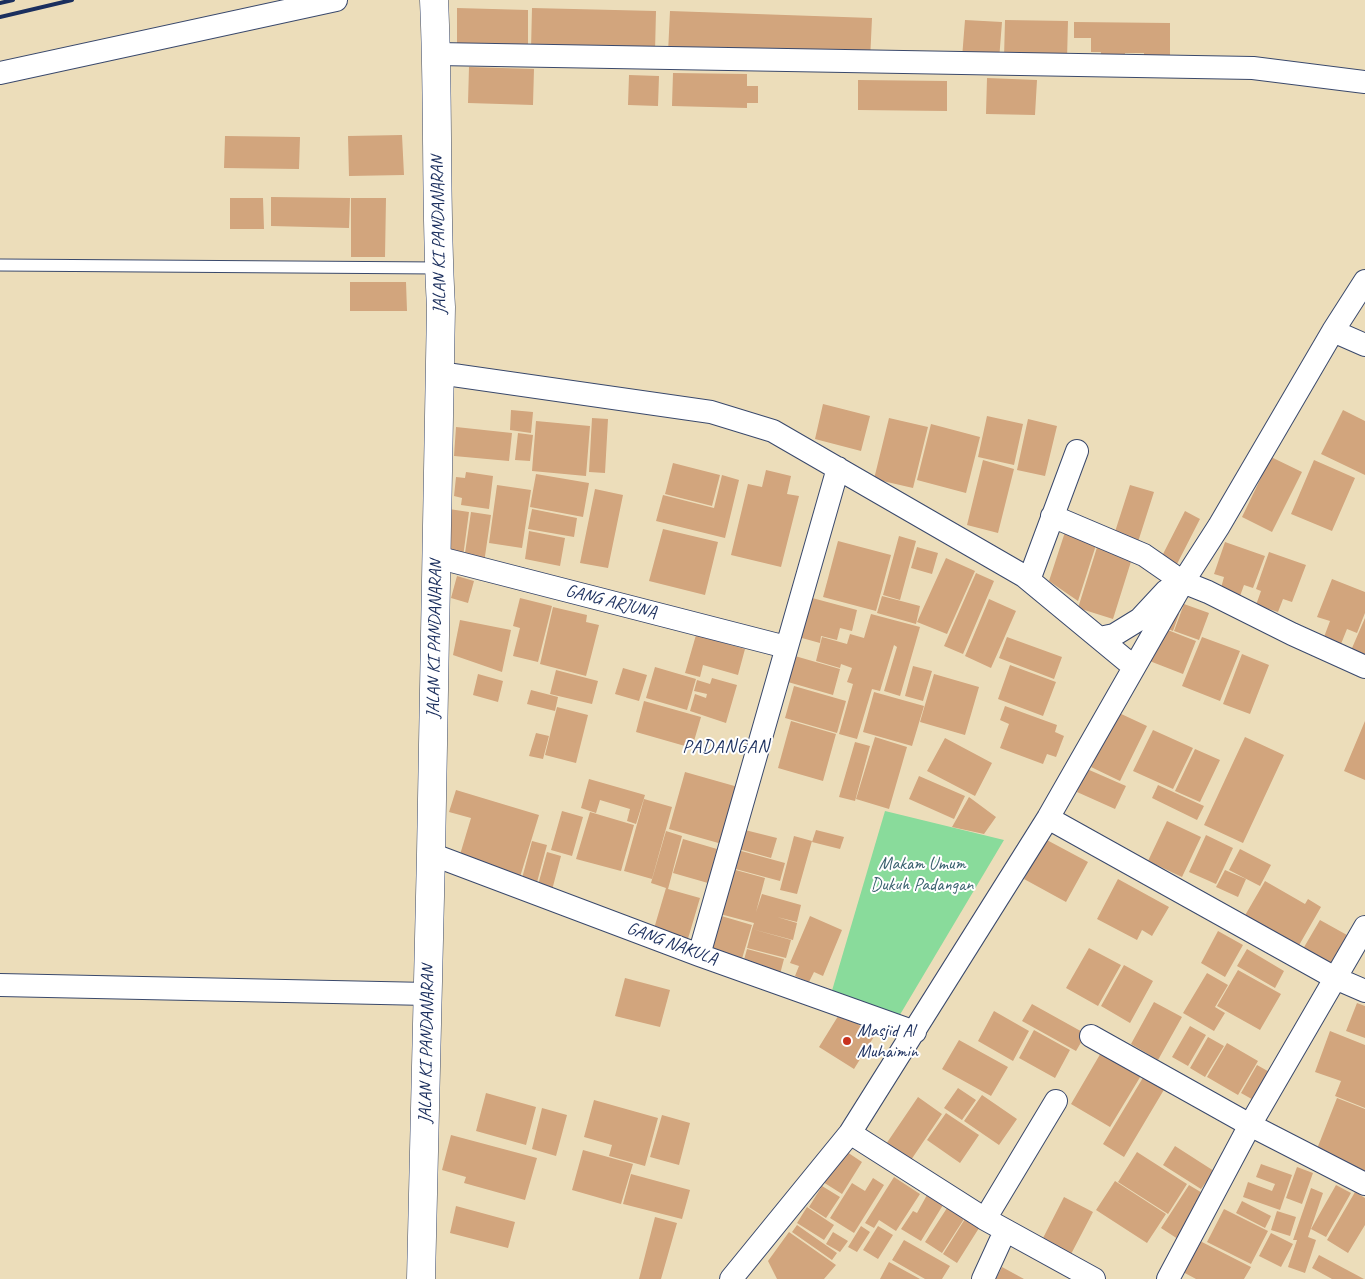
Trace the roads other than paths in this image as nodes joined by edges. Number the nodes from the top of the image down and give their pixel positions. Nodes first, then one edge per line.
1 (336, 0) edge
2 (434, 0) edge
3 (437, 54) junction
4 (0, 73) edge
5 (1365, 82) edge
6 (0, 264) edge
7 (438, 268) junction
8 (1365, 281) edge
9 (1333, 331) junction
10 (1365, 345) edge
11 (439, 373) junction
12 (1077, 450) dead end
13 (838, 468) junction
14 (1052, 516) junction
15 (436, 557) junction
16 (1029, 580) junction
17 (1183, 582) junction
18 (1100, 638) junction
19 (786, 646) junction
20 (1134, 667) junction
21 (1365, 667) edge
22 (1048, 818) junction
23 (431, 854) junction
24 (1365, 927) edge
25 (699, 955) junction
26 (1335, 978) junction
27 (0, 986) edge
28 (1365, 991) edge
29 (428, 994) junction
30 (914, 1032) junction
31 (1091, 1036) dead end
32 (1056, 1101) dead end
33 (1250, 1126) junction
34 (850, 1133) junction
35 (1365, 1184) edge
36 (985, 1219) junction
37 (1006, 1231) junction
38 (421, 1279) edge
39 (731, 1279) edge
40 (983, 1279) edge
41 (1094, 1279) edge
42 (1168, 1279) edge

1 - 4 street
2 - 3 main road, JALAN KI PANDANARAN
3 - 5 street
3 - 7 main road, JALAN KI PANDANARAN
6 - 7 lane
7 - 11 main road, JALAN KI PANDANARAN
8 - 9 street
9 - 10 street
9 - 17 street
11 - 13 street
11 - 15 main road, JALAN KI PANDANARAN
12 - 14 street
13 - 16 street
13 - 19 street
14 - 16 street
14 - 17 street
15 - 19 street, GANG ARJUNA
15 - 23 main road, JALAN KI PANDANARAN
16 - 18 street
17 - 18 street
17 - 20 street
17 - 21 street
18 - 20 street
19 - 25 street
20 - 22 street
22 - 26 street
22 - 30 street
23 - 25 street, GANG NAKULA
23 - 29 main road, JALAN KI PANDANARAN
24 - 26 street
25 - 30 street, GANG NAKULA
26 - 28 street
26 - 33 street
27 - 29 street
29 - 38 main road, JALAN KI PANDANARAN
30 - 34 street
31 - 33 street
32 - 36 street
33 - 35 street
33 - 42 street
34 - 36 street
34 - 39 street
36 - 37 street
37 - 40 street
37 - 41 street

